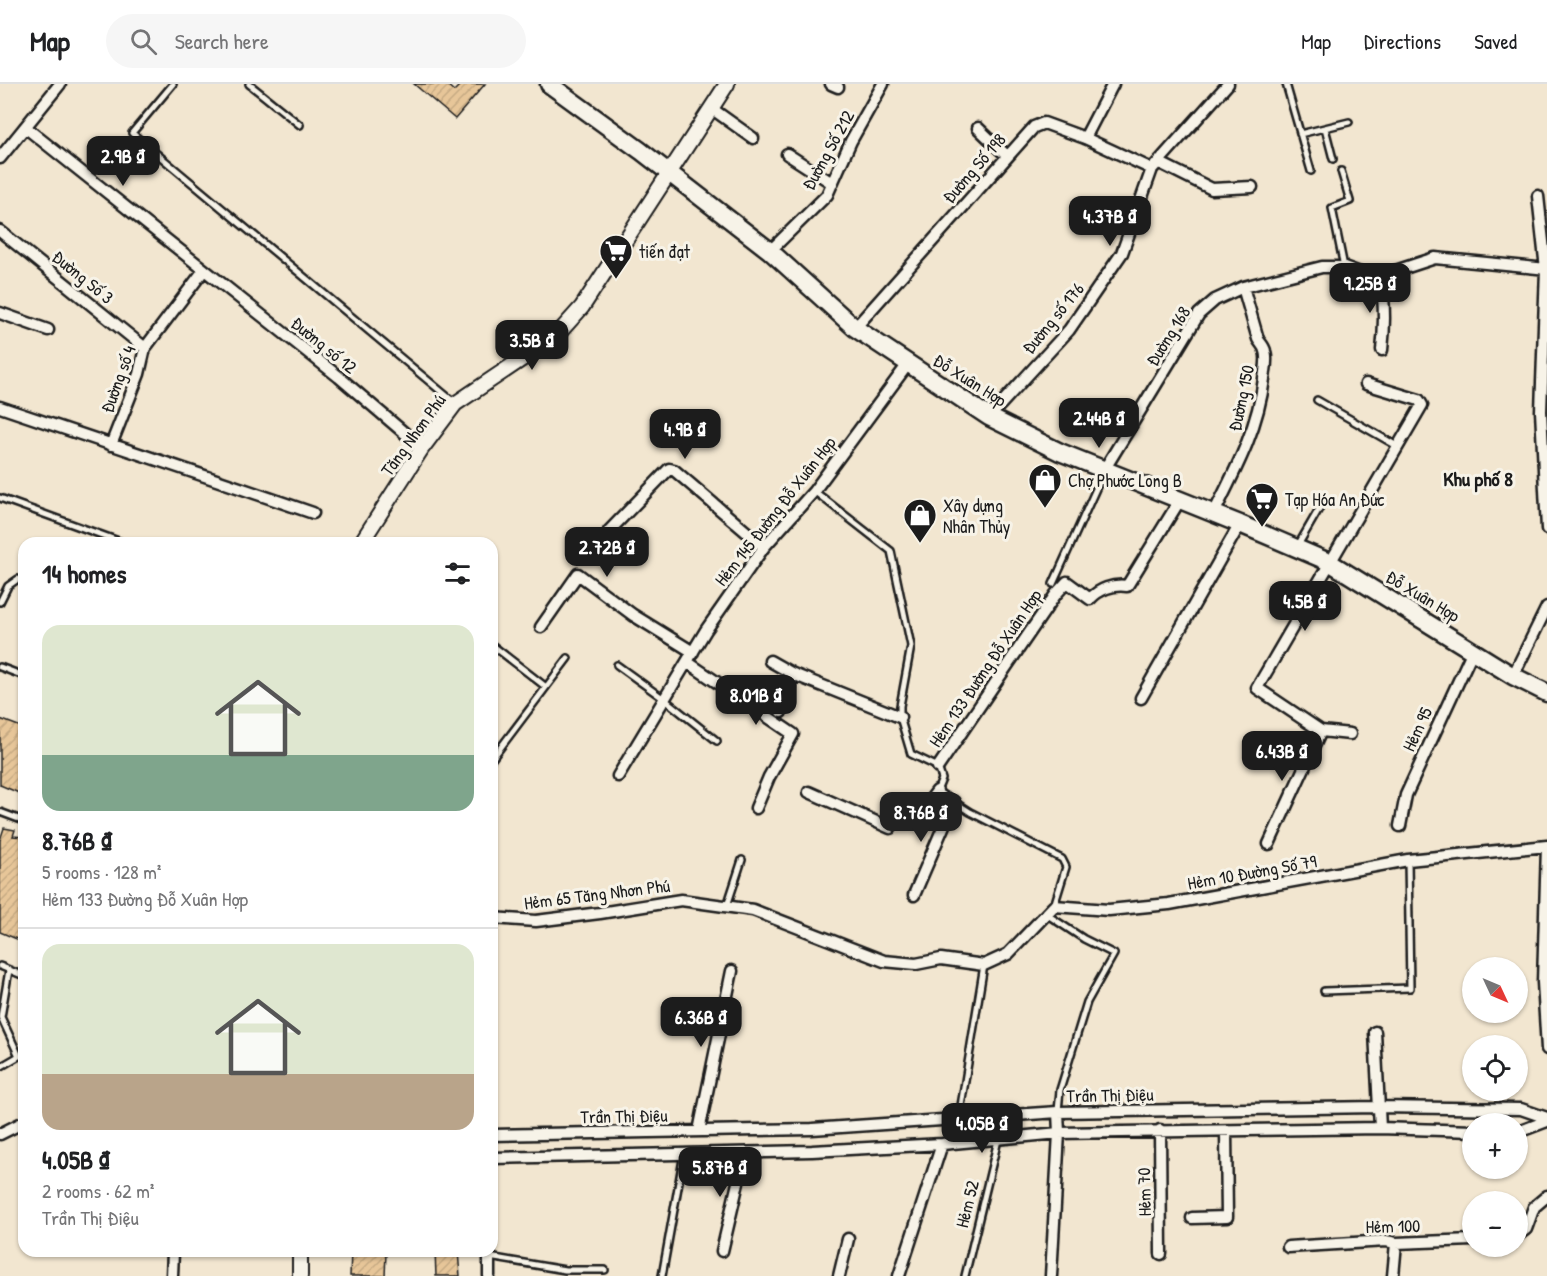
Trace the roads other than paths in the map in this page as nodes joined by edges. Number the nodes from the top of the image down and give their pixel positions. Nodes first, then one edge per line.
1 (60, 84) edge
2 (173, 84) edge
3 (249, 84) edge
4 (727, 84) edge
5 (883, 84) edge
6 (1113, 84) edge
7 (1228, 84) edge
8 (1286, 84) edge
9 (559, 87) edge
10 (711, 108) junction
11 (1349, 122) dead end
12 (300, 125) dead end
13 (25, 127) junction
14 (978, 128) dead end
15 (1325, 128) junction
16 (1300, 135) junction
17 (753, 138) dead end
18 (1085, 138) junction
19 (787, 154) dead end
20 (1007, 156) junction
21 (0, 158) edge
22 (1333, 159) dead end
23 (1155, 165) junction
24 (1311, 171) dead end
25 (1341, 171) dead end
26 (669, 174) junction
27 (832, 183) junction
28 (1252, 187) dead end
29 (1538, 196) dead end
30 (0, 231) edge
31 (770, 251) junction
32 (1344, 267) junction
33 (1546, 269) edge
34 (204, 270) junction
35 (1380, 276) junction
36 (1243, 286) junction
37 (0, 313) edge
38 (855, 328) junction
39 (48, 330) dead end
40 (145, 348) junction
41 (1382, 350) dead end
42 (908, 364) junction
43 (1366, 384) dead end
44 (1317, 400) dead end
45 (455, 404) junction
46 (0, 407) edge
47 (989, 417) junction
48 (111, 445) junction
49 (1397, 446) junction
50 (422, 448) junction
51 (1104, 470) junction
52 (814, 491) junction
53 (0, 498) edge
54 (1180, 500) junction
55 (1318, 510) dead end
56 (313, 513) dead end
57 (1214, 513) junction
58 (1240, 524) junction
59 (1547, 529) edge
60 (609, 531) dead end
61 (107, 537) edge
62 (365, 537) edge
63 (764, 547) junction
64 (1296, 547) junction
65 (1329, 562) junction
66 (18, 579) edge
67 (1053, 584) dead end
68 (0, 599) edge
69 (1547, 607) edge
70 (541, 627) dead end
71 (498, 650) edge
72 (1473, 650) junction
73 (693, 652) junction
74 (568, 658) dead end
75 (770, 661) dead end
76 (687, 662) junction
77 (617, 665) dead end
78 (0, 667) edge
79 (18, 674) edge
80 (793, 674) junction
81 (1513, 676) junction
82 (546, 687) junction
83 (1547, 693) edge
84 (1141, 698) dead end
85 (664, 699) junction
86 (781, 712) dead end
87 (900, 717) junction
88 (1321, 731) junction
89 (1350, 735) dead end
90 (717, 741) dead end
91 (498, 751) edge
92 (938, 767) junction
93 (618, 776) dead end
94 (937, 791) junction
95 (809, 792) dead end
96 (954, 802) junction
97 (756, 808) dead end
98 (0, 812) edge
99 (18, 819) edge
100 (1400, 826) dead end
101 (1269, 844) dead end
102 (1547, 846) edge
103 (742, 860) dead end
104 (1408, 860) junction
105 (914, 895) dead end
106 (727, 906) junction
107 (1050, 910) junction
108 (498, 918) edge
109 (984, 965) junction
110 (0, 966) edge
111 (9, 970) junction
112 (732, 971) dead end
113 (18, 974) edge
114 (1324, 991) dead end
115 (1375, 1032) dead end
116 (1547, 1049) edge
117 (18, 1054) edge
118 (18, 1057) edge
119 (0, 1067) edge
120 (1378, 1107) junction
121 (1058, 1112) junction
122 (1547, 1119) edge
123 (959, 1120) junction
124 (18, 1125) edge
125 (1380, 1128) junction
126 (1528, 1128) edge
127 (812, 1129) junction
128 (699, 1131) junction
129 (1160, 1131) junction
130 (1226, 1131) junction
131 (1462, 1131) edge
132 (1059, 1133) junction
133 (0, 1134) edge
134 (498, 1135) edge
135 (999, 1138) junction
136 (942, 1144) junction
137 (812, 1151) junction
138 (745, 1153) junction
139 (684, 1154) junction
140 (498, 1158) edge
141 (1547, 1196) edge
142 (1192, 1218) dead end
143 (1528, 1224) edge
144 (848, 1239) dead end
145 (1462, 1241) edge
146 (1396, 1244) junction
147 (1288, 1246) dead end
148 (722, 1251) dead end
149 (1161, 1254) dead end
150 (498, 1256) edge
151 (173, 1257) edge
152 (300, 1257) edge
153 (489, 1257) edge
154 (605, 1270) dead end
155 (172, 1276) edge
156 (300, 1276) edge
157 (489, 1276) edge
158 (662, 1276) edge
159 (839, 1276) edge
160 (898, 1276) edge
161 (965, 1276) edge
162 (1051, 1276) edge
163 (1394, 1276) edge

1 - 13 street
2 - 45 lane
3 - 12 lane
4 - 10 street, Tăng Nhơn Phú
5 - 27 street, Đường Số 212
6 - 18 street
7 - 23 street, Đường số 176
8 - 16 lane
9 - 26 main road, Đỗ Xuân Hợp
10 - 17 street
10 - 26 street, Tăng Nhơn Phú
11 - 15 lane
13 - 21 street
13 - 34 street
14 - 20 street
15 - 16 lane
15 - 22 lane
16 - 24 lane
18 - 20 street, Đường Số 198
18 - 23 street, Đường Số 198
19 - 27 street
20 - 38 street, Đường Số 198
23 - 28 street, Đường Số 198
23 - 47 street, Đường số 176
25 - 32 lane
26 - 31 main road, Đỗ Xuân Hợp
26 - 45 street, Tăng Nhơn Phú
27 - 31 street, Đường Số 212
29 - 33 street
30 - 40 street, Đường Số 3
31 - 38 main road, Đỗ Xuân Hợp
32 - 35 street, Đường 168
32 - 36 street, Đường 168
33 - 35 street
33 - 59 street
34 - 40 street, Đường số 4
34 - 50 street, Đường số 12
35 - 41 street
36 - 51 street, Đường 168
36 - 57 street, Đường 150
37 - 39 street
38 - 42 main road, Đỗ Xuân Hợp
40 - 48 street, Đường số 4
42 - 47 main road, Đỗ Xuân Hợp
42 - 52 street, Hẻm 145 Đường Đỗ Xuân Hợp
43 - 49 street
44 - 49 lane
45 - 50 street, Tăng Nhơn Phú
46 - 48 street
47 - 51 main road, Đỗ Xuân Hợp
48 - 56 street
49 - 65 street
50 - 62 street, Tăng Nhơn Phú
51 - 54 main road, Đỗ Xuân Hợp
51 - 67 lane
52 - 63 street, Hẻm 145 Đường Đỗ Xuân Hợp
52 - 87 lane
53 - 61 lane
54 - 57 main road, Đỗ Xuân Hợp
54 - 92 street, Hẻm 133 Đường Đỗ Xuân Hợp
55 - 64 lane
57 - 58 main road, Đỗ Xuân Hợp
58 - 64 main road, Đỗ Xuân Hợp
58 - 84 street
60 - 63 street
63 - 73 street, Hẻm 145 Đường Đỗ Xuân Hợp
64 - 65 main road, Đỗ Xuân Hợp
65 - 72 main road, Đỗ Xuân Hợp
65 - 88 street
66 - 68 lane
69 - 81 street
70 - 73 street
71 - 82 lane
72 - 81 main road, Đỗ Xuân Hợp
72 - 100 street, Hẻm 95
73 - 76 street, Hẻm 145 Đường Đỗ Xuân Hợp
74 - 82 lane
75 - 80 street
76 - 85 street, Hẻm 145 Đường Đỗ Xuân Hợp
76 - 97 street
77 - 85 lane
78 - 79 lane
80 - 86 street
80 - 87 street
81 - 83 main road, Đỗ Xuân Hợp
82 - 91 lane
85 - 90 lane
85 - 93 street, Hẻm 145 Đường Đỗ Xuân Hợp
87 - 92 lane
88 - 89 street
88 - 101 street
92 - 94 lane
94 - 95 street
94 - 96 lane
96 - 105 street
96 - 107 lane
98 - 99 lane
102 - 104 street, Hẻm 10 Đường Số 79
102 - 116 street
103 - 106 lane
104 - 107 street, Hẻm 10 Đường Số 79
104 - 114 lane
106 - 108 street, Hẻm 65 Tăng Nhơn Phú
106 - 109 street, Hẻm 65 Tăng Nhơn Phú
107 - 109 street
107 - 121 lane
109 - 123 lane
110 - 111 lane
111 - 113 lane
111 - 117 lane
112 - 128 street
115 - 120 street
118 - 119 lane
120 - 121 street, Trần Thị Điệu
120 - 122 street, Trần Thị Điệu
120 - 125 street
121 - 123 street, Trần Thị Điệu
121 - 132 street
122 - 126 street, Trần Thị Điệu
123 - 127 street, Trần Thị Điệu
124 - 133 street
125 - 130 street, Trần Thị Điệu
125 - 131 street, Trần Thị Điệu
127 - 128 street, Trần Thị Điệu
127 - 137 street
128 - 134 street, Trần Thị Điệu
129 - 130 street, Trần Thị Điệu
129 - 132 street, Trần Thị Điệu
129 - 149 street, Hẻm 70
130 - 142 street
132 - 135 street, Trần Thị Điệu
132 - 162 street
135 - 136 street, Trần Thị Điệu
135 - 161 lane, Hẻm 52
136 - 137 street, Trần Thị Điệu
136 - 160 street
137 - 138 street, Trần Thị Điệu
138 - 139 street, Trần Thị Điệu
138 - 148 street
139 - 140 street, Trần Thị Điệu
139 - 158 lane
141 - 143 street
144 - 159 street
145 - 146 street, Hẻm 100
146 - 147 street, Hẻm 100
146 - 163 street
150 - 154 lane
151 - 155 street
152 - 156 street
153 - 157 street

